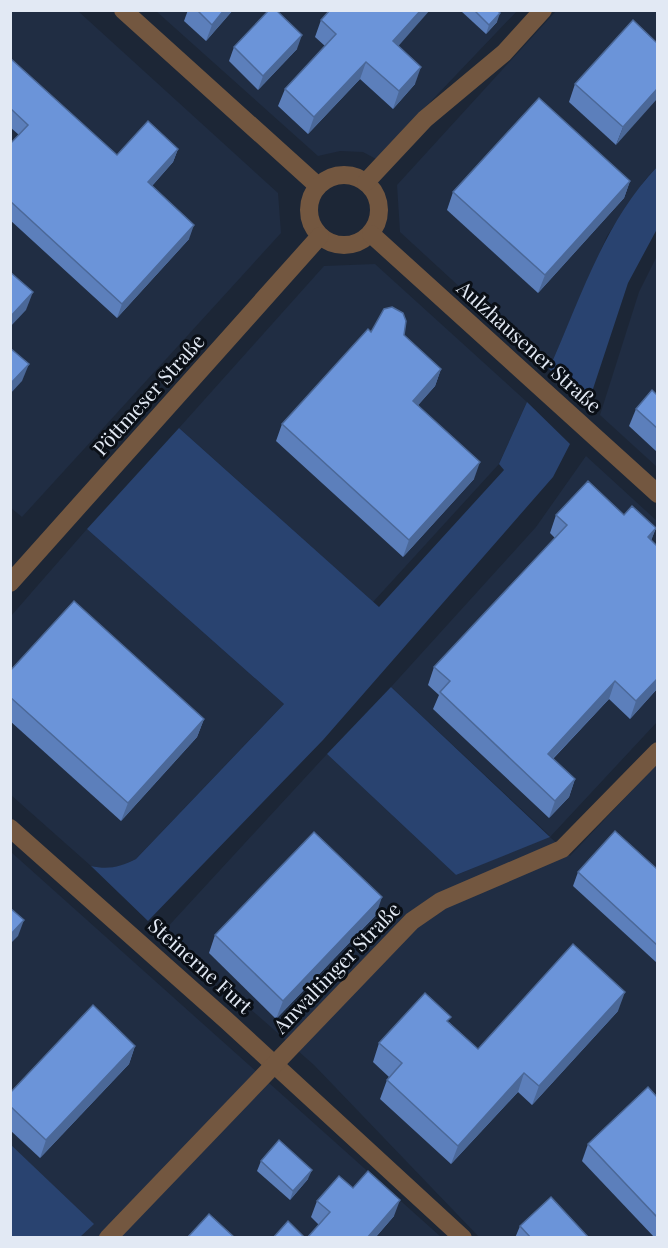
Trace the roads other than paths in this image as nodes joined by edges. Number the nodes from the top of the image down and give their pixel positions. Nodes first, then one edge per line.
1 (123, 10) edge
2 (543, 10) edge
3 (366, 182) junction
4 (318, 186) junction
5 (371, 234) junction
6 (320, 236) junction
7 (657, 494) edge
8 (10, 583) edge
9 (657, 751) edge
10 (10, 828) edge
11 (274, 1064) junction
12 (108, 1238) edge
13 (463, 1238) edge

1 - 4 street
2 - 3 street
3 - 4 street
3 - 5 street
4 - 6 street
5 - 6 street
5 - 7 street, Aulzhausener Straße
6 - 8 street, Pöttmeser Straße
9 - 11 street, Anwaltinger Straße
10 - 11 street, Steinerne Furt
11 - 12 street, Anwaltinger Straße
11 - 13 street, Steinerne Furt

